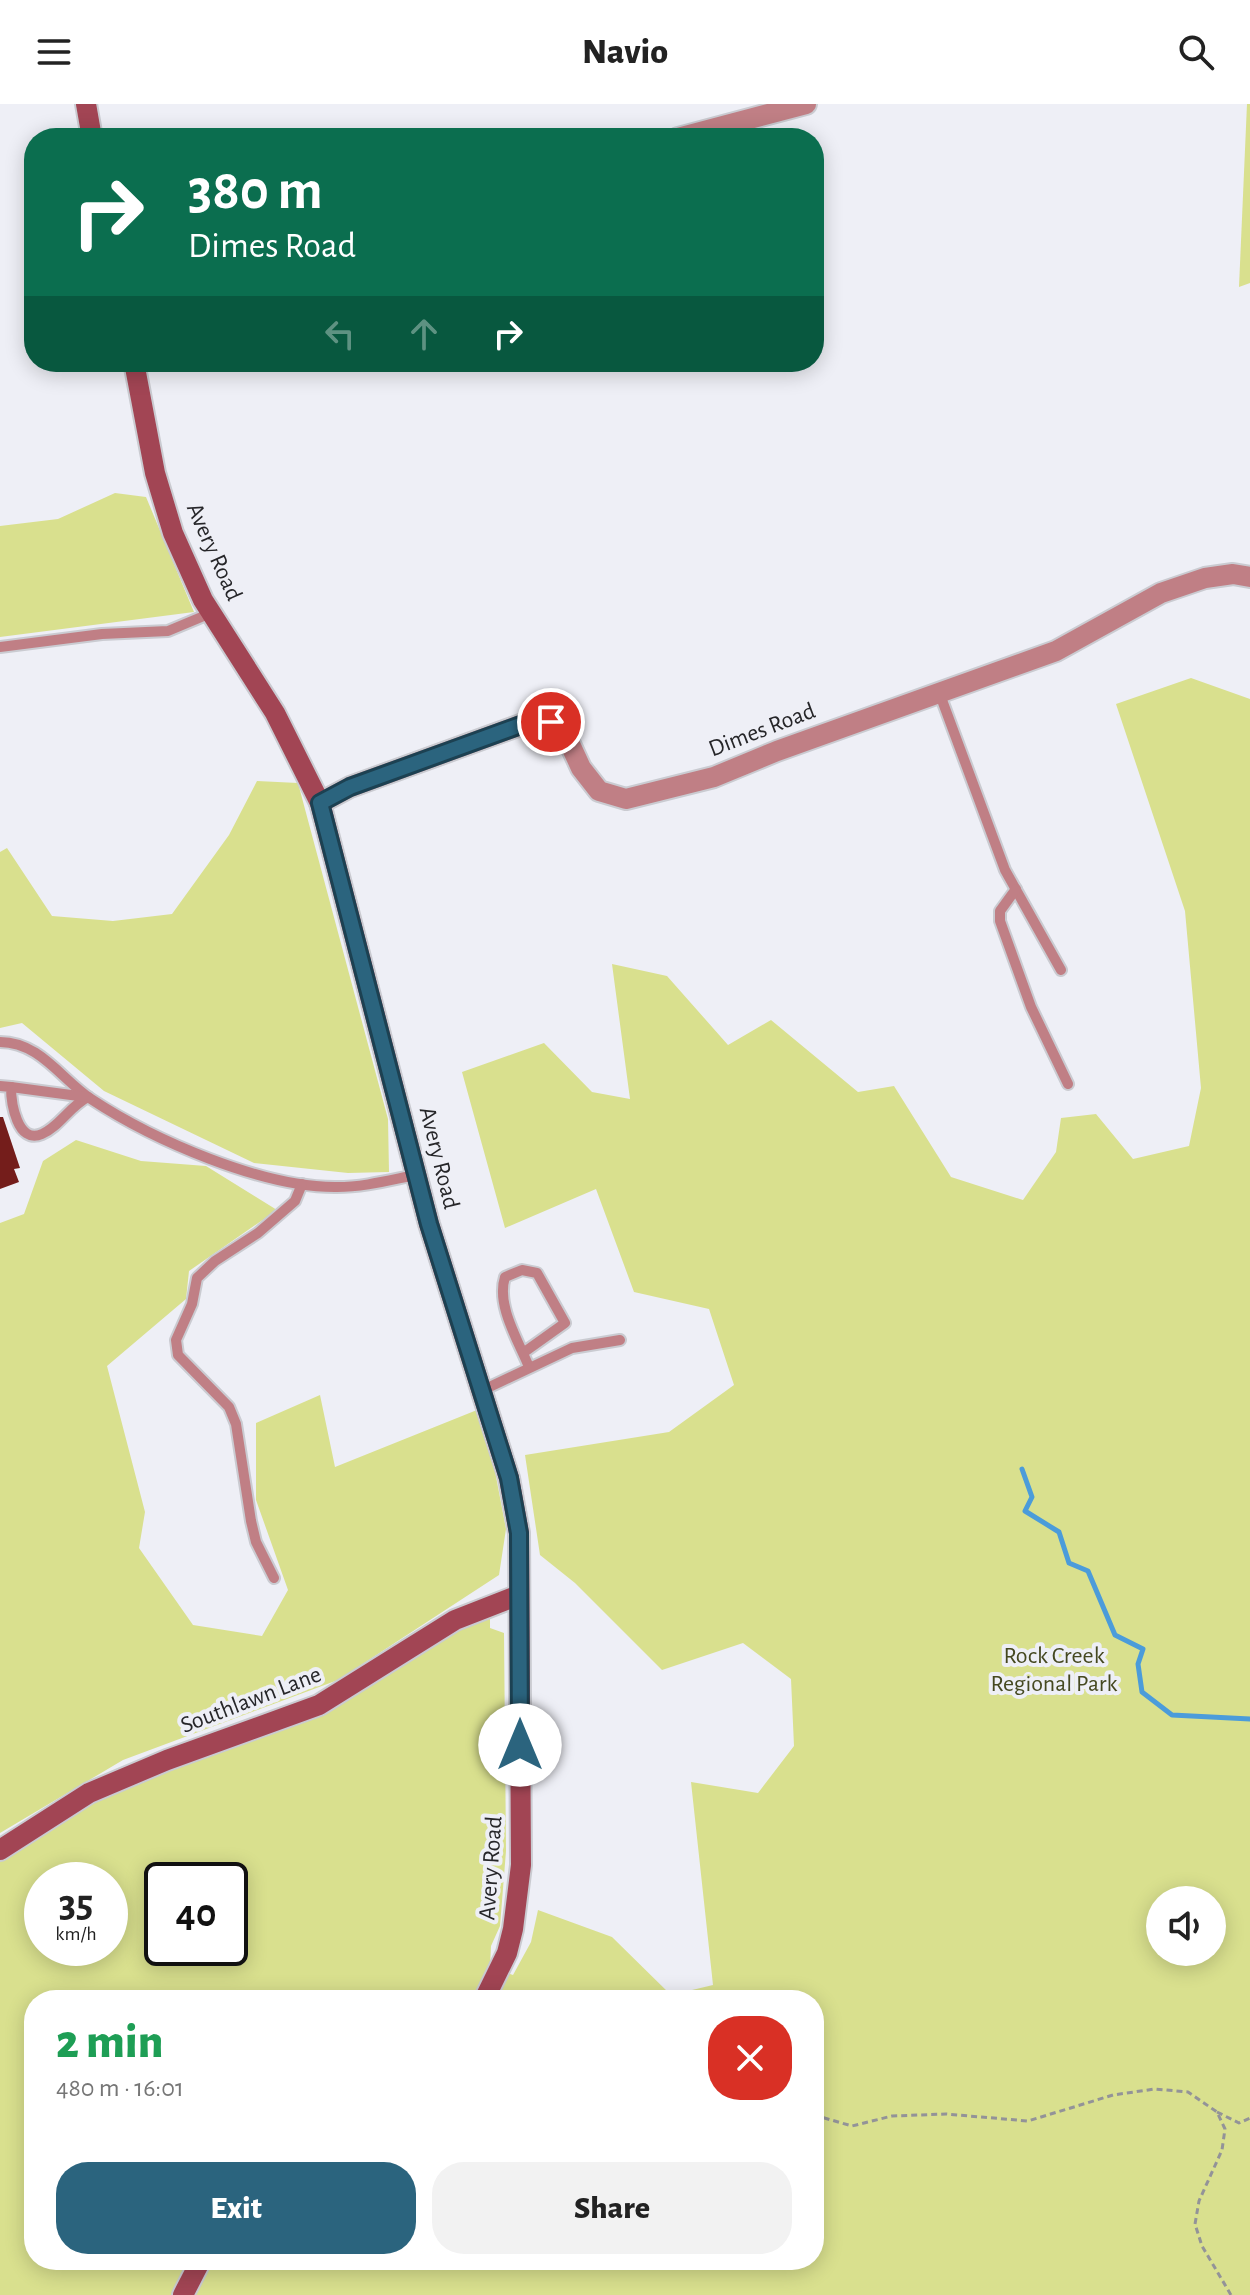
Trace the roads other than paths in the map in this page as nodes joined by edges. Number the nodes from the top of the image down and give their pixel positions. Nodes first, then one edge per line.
1 (86, 104) edge
2 (806, 104) edge
3 (90, 128) edge
4 (716, 128) edge
5 (136, 372) edge
6 (1250, 577) edge
7 (211, 613) junction
8 (0, 647) edge
9 (939, 692) junction
10 (320, 803) junction
11 (1016, 889) junction
12 (1061, 970) dead end
13 (0, 1042) edge
14 (1068, 1084) dead end
15 (6, 1086) edge
16 (88, 1097) junction
17 (416, 1175) junction
18 (302, 1184) junction
19 (620, 1340) dead end
20 (523, 1353) junction
21 (529, 1367) junction
22 (481, 1391) junction
23 (274, 1578) dead end
24 (519, 1595) junction
25 (0, 1850) edge
26 (489, 1990) edge
27 (196, 2270) edge
28 (183, 2295) edge

1 - 3 street
2 - 4 street
5 - 7 street, Avery Road
6 - 9 street, Dimes Road
7 - 8 lane
7 - 10 street, Avery Road
9 - 10 street, Dimes Road
9 - 11 lane
10 - 17 street, Avery Road
11 - 12 lane
11 - 14 lane
13 - 16 lane
15 - 16 lane
15 - 16 lane
16 - 18 lane
17 - 18 lane
17 - 22 street, Avery Road
18 - 23 lane
19 - 21 lane
20 - 20 lane
20 - 21 lane
21 - 22 lane
22 - 24 street, Avery Road
24 - 25 street, Southlawn Lane
24 - 26 street, Avery Road
27 - 28 street

